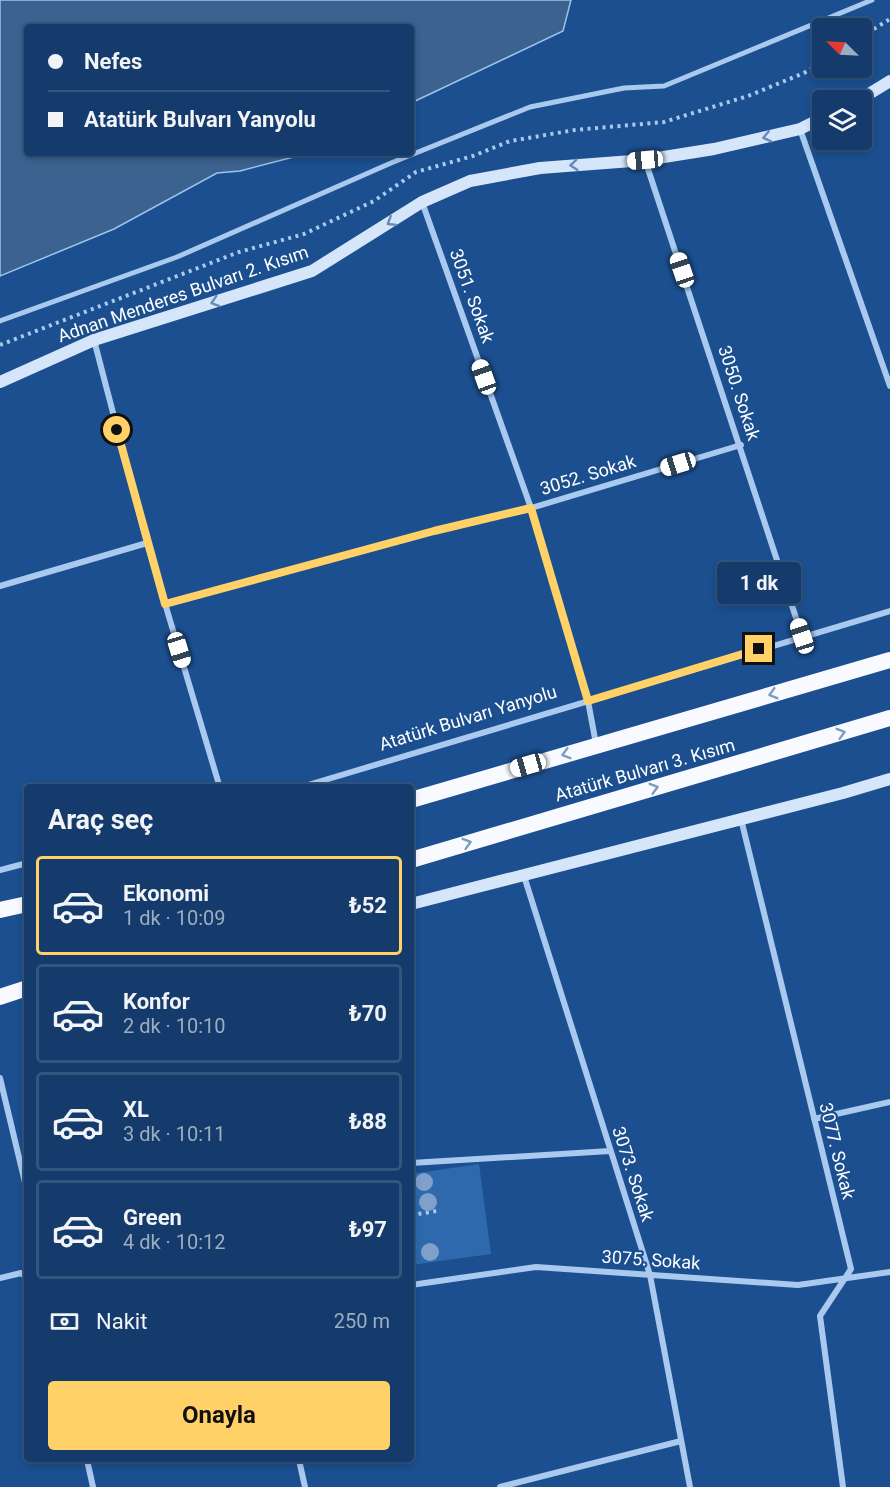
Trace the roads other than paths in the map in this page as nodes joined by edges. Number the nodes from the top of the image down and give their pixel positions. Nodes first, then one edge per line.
1 (872, 0) edge
2 (890, 81) edge
3 (872, 92) edge
4 (812, 123) edge
5 (800, 129) junction
6 (414, 154) edge
7 (408, 156) edge
8 (645, 160) junction
9 (422, 202) junction
10 (0, 321) edge
11 (94, 340) junction
12 (0, 382) edge
13 (890, 386) edge
14 (741, 445) junction
15 (531, 508) junction
16 (147, 543) junction
17 (0, 586) edge
18 (165, 604) junction
19 (890, 611) edge
20 (802, 636) junction
21 (890, 660) edge
22 (588, 701) junction
23 (890, 718) edge
24 (596, 745) junction
25 (890, 779) edge
26 (219, 784) edge
27 (311, 784) edge
28 (414, 799) edge
29 (741, 818) junction
30 (414, 859) edge
31 (24, 864) edge
32 (0, 870) edge
33 (524, 876) junction
34 (414, 903) edge
35 (24, 905) edge
36 (0, 910) edge
37 (24, 989) edge
38 (0, 997) edge
39 (0, 1078) edge
40 (890, 1102) edge
41 (814, 1119) junction
42 (610, 1151) junction
43 (414, 1163) edge
44 (24, 1178) edge
45 (890, 1272) edge
46 (650, 1275) junction
47 (24, 1276) edge
48 (0, 1278) edge
49 (845, 1279) junction
50 (414, 1285) edge
51 (681, 1441) junction
52 (87, 1462) edge
53 (299, 1462) edge
54 (93, 1487) edge
55 (304, 1487) edge
56 (500, 1487) edge
57 (690, 1487) edge
58 (843, 1487) edge

1 - 6 street
2 - 3 main road
4 - 5 main road, Adnan Menderes Bulvarı 2. Kısım
5 -> 8 main road, Adnan Menderes Bulvarı 2. Kısım
5 - 13 street
7 - 10 street
8 -> 9 main road, Adnan Menderes Bulvarı 2. Kısım
8 - 14 street, 3050. Sokak
9 -> 11 main road, Adnan Menderes Bulvarı 2. Kısım
9 - 15 street, 3051. Sokak
11 - 12 main road, Adnan Menderes Bulvarı 2. Kısım
11 - 16 street
14 - 15 street, 3052. Sokak
14 - 20 street, 3050. Sokak
15 - 18 street, 3052. Sokak
15 - 22 street, 3051. Sokak
16 - 17 street
16 - 18 street
18 - 26 street
19 - 20 street, Atatürk Bulvarı Yanyolu
20 - 22 street, Atatürk Bulvarı Yanyolu
21 -> 24 highway, Atatürk Bulvarı 3. Kısım
22 - 24 street, 3051. Sokak
22 - 27 street, Atatürk Bulvarı Yanyolu
30 -> 23 highway, Atatürk Bulvarı 3. Kısım
24 -> 28 highway, Atatürk Bulvarı 3. Kısım
25 - 29 main road
29 - 33 main road
29 - 41 street, 3077. Sokak
31 - 32 street
33 - 34 main road
33 - 42 street, 3073. Sokak
35 - 36 highway
37 - 38 highway
39 - 44 street
40 - 41 street
41 - 49 street, 3077. Sokak
42 - 43 street
42 - 46 street, 3073. Sokak
45 - 49 street, 3075. Sokak
46 - 49 street, 3075. Sokak
46 - 50 street, 3075. Sokak
46 - 51 street, 3073. Sokak
47 - 48 street
49 - 58 street
51 - 56 street
51 - 57 street, 3073. Sokak
52 - 54 street
53 - 55 street

